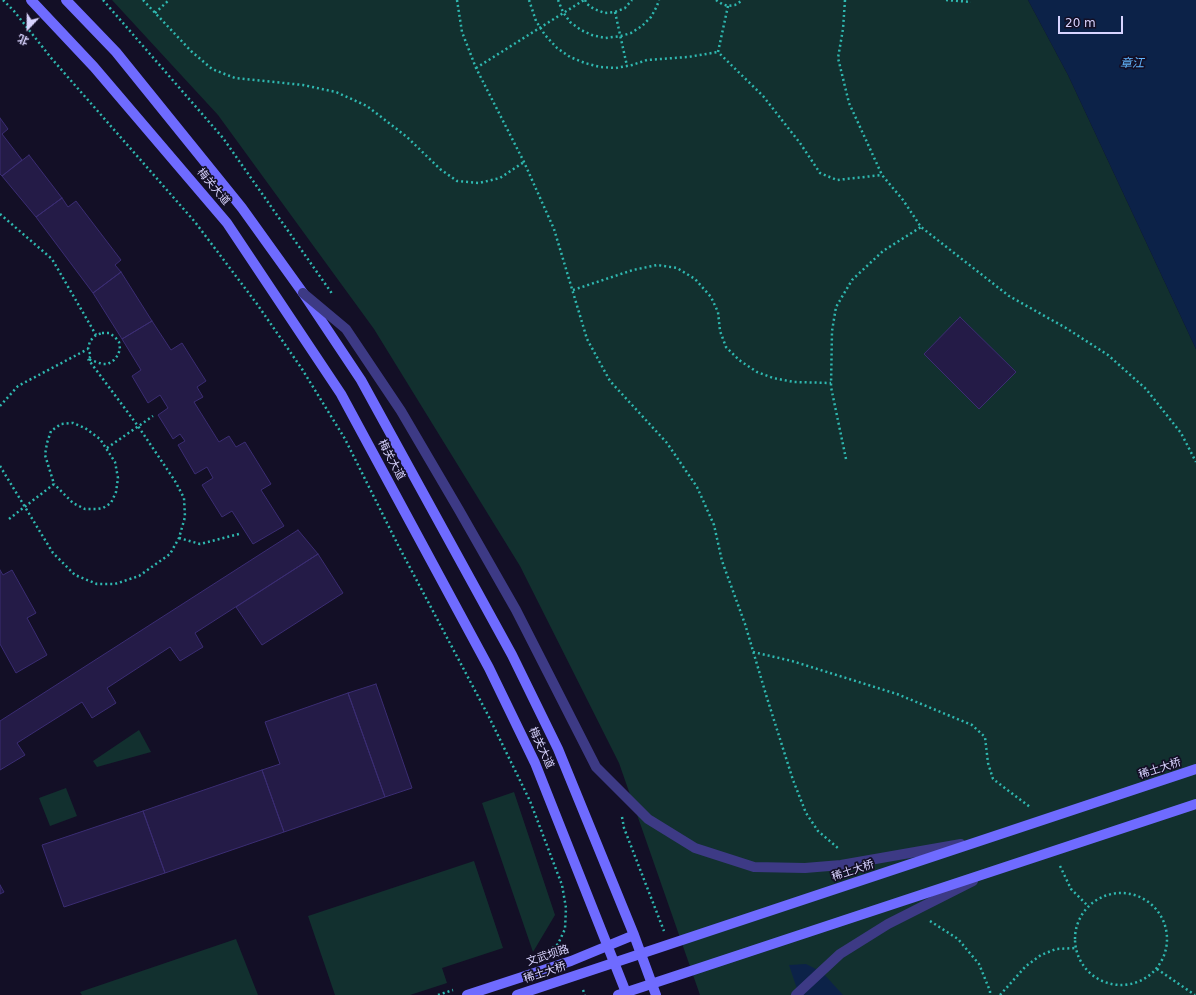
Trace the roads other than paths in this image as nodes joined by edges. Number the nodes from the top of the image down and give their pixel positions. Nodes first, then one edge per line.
1 (31, 0) edge
2 (66, 0) edge
3 (303, 293) junction
4 (1196, 769) edge
5 (1196, 804) edge
6 (983, 840) junction
7 (991, 872) junction
8 (634, 935) junction
9 (608, 946) junction
10 (467, 995) edge
11 (517, 995) edge
12 (618, 995) edge
13 (627, 995) edge
14 (656, 995) edge
15 (796, 995) edge

1 - 9 main road, 梅关大道
2 - 3 main road, 梅关大道
3 - 6 street, bridge
3 - 8 main road, 梅关大道
4 - 6 main road, 稀土大桥, bridge
5 - 7 main road, bridge
6 - 11 main road, 稀土大桥, bridge
7 - 12 main road, bridge
7 - 15 street, bridge
8 - 9 main road, 文武坝路
8 - 14 main road, 梅关大道
9 - 10 main road, 文武坝路
9 - 13 main road, 梅关大道

